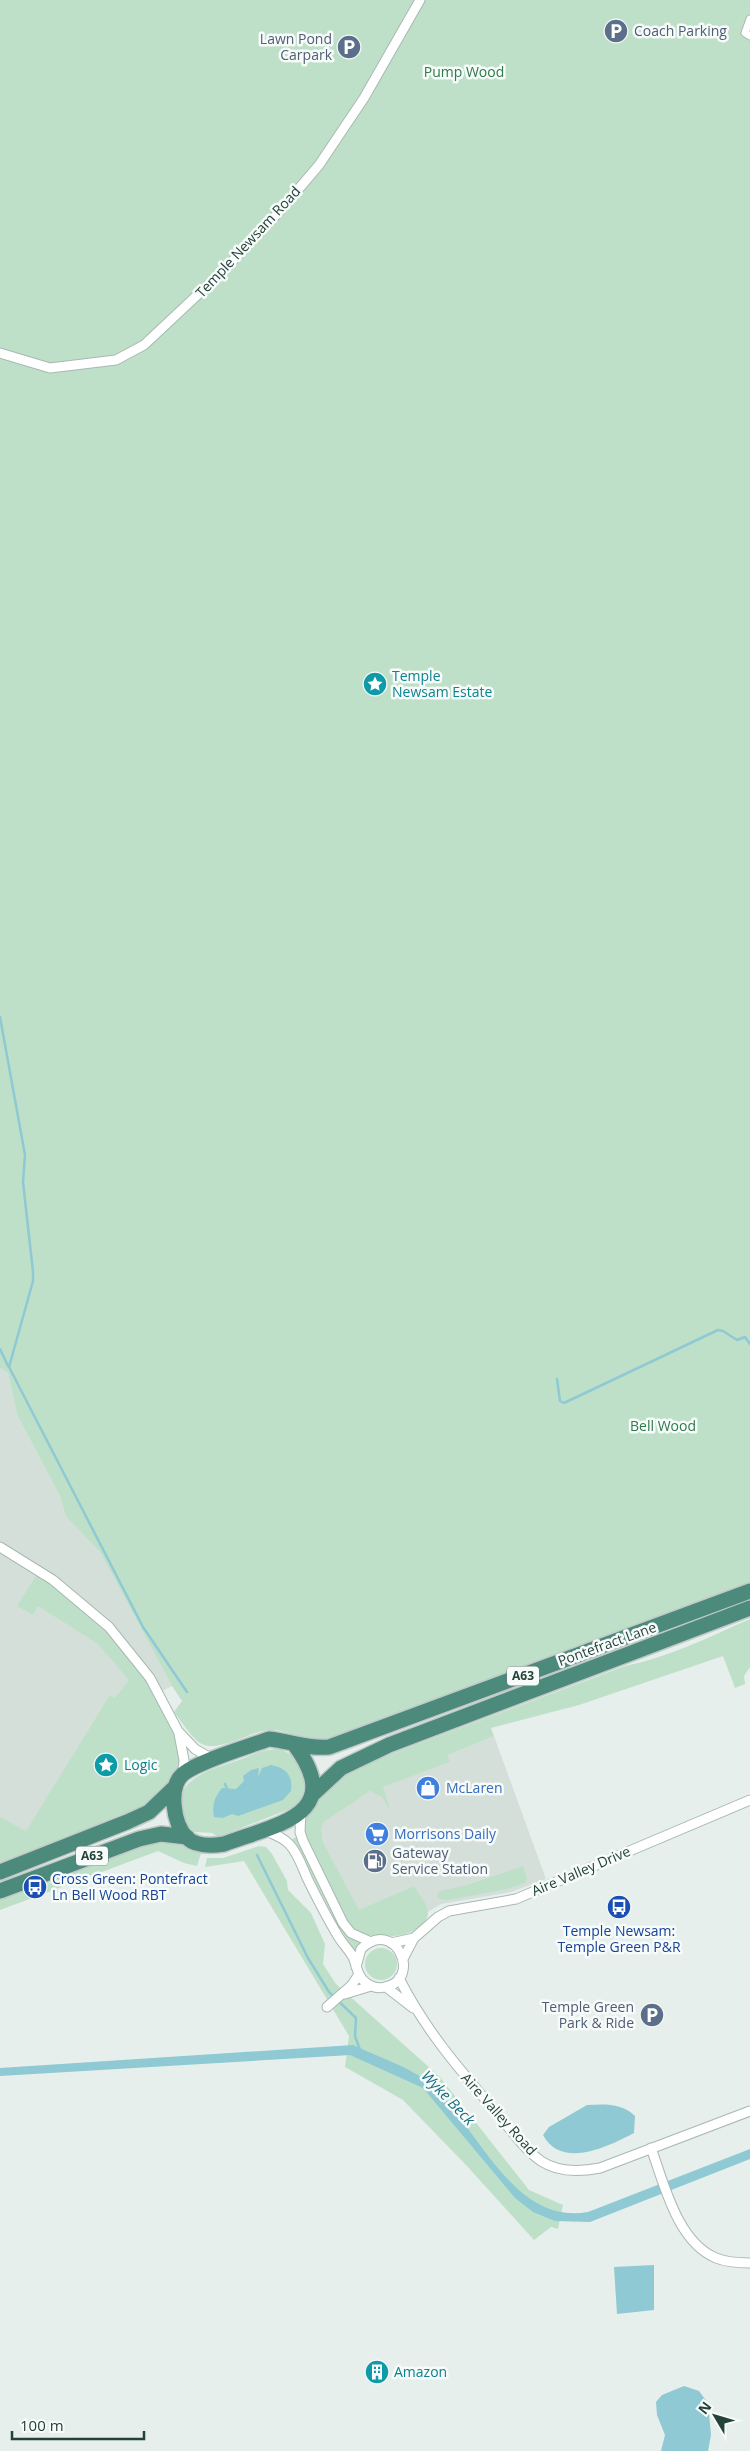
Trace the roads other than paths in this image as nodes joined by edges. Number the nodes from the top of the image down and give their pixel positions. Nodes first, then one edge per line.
1 (420, 0) edge
2 (750, 19) edge
3 (750, 36) edge
4 (0, 353) edge
5 (0, 1547) edge
6 (750, 1591) edge
7 (750, 1608) edge
8 (178, 1731) junction
9 (294, 1744) junction
10 (215, 1760) junction
11 (183, 1774) junction
12 (174, 1789) junction
13 (313, 1794) junction
14 (750, 1800) edge
15 (301, 1812) junction
16 (262, 1830) junction
17 (187, 1837) junction
18 (0, 1872) edge
19 (0, 1891) edge
20 (414, 1938) junction
21 (371, 1942) junction
22 (391, 1943) junction
23 (403, 1959) junction
24 (357, 1971) junction
25 (400, 1978) junction
26 (371, 1986) junction
27 (386, 1987) junction
28 (342, 1995) junction
29 (327, 2007) dead end
30 (415, 2010) junction
31 (750, 2111) edge
32 (651, 2148) junction
33 (750, 2263) edge

1 - 4 street, Temple Newsam Road
2 - 3 street
5 - 8 street
6 - 9 highway, Pontefract Lane / A63
7 - 13 highway, Pontefract Lane / A63
8 - 10 street
8 - 11 street
9 - 10 highway, A63
9 - 13 highway
10 - 11 highway, A63
11 - 12 highway, A63
12 - 17 highway
12 - 18 highway, A63
13 - 15 highway, A63
14 - 20 street, Aire Valley Drive
15 - 16 highway, A63
15 - 21 street
16 - 17 highway, A63
16 - 24 street
17 - 19 highway, A63
20 - 22 street, Aire Valley Drive
20 - 23 street, Aire Valley Drive
21 - 22 street
21 - 24 street
22 - 23 street
23 - 25 street
24 - 26 street
24 - 28 street
25 - 27 street
25 - 30 street, Aire Valley Road
26 - 27 street
26 - 28 street
27 - 30 street, Aire Valley Road
28 - 29 street
30 - 32 street, Aire Valley Road
31 - 32 street, Aire Valley Road
32 - 33 street

